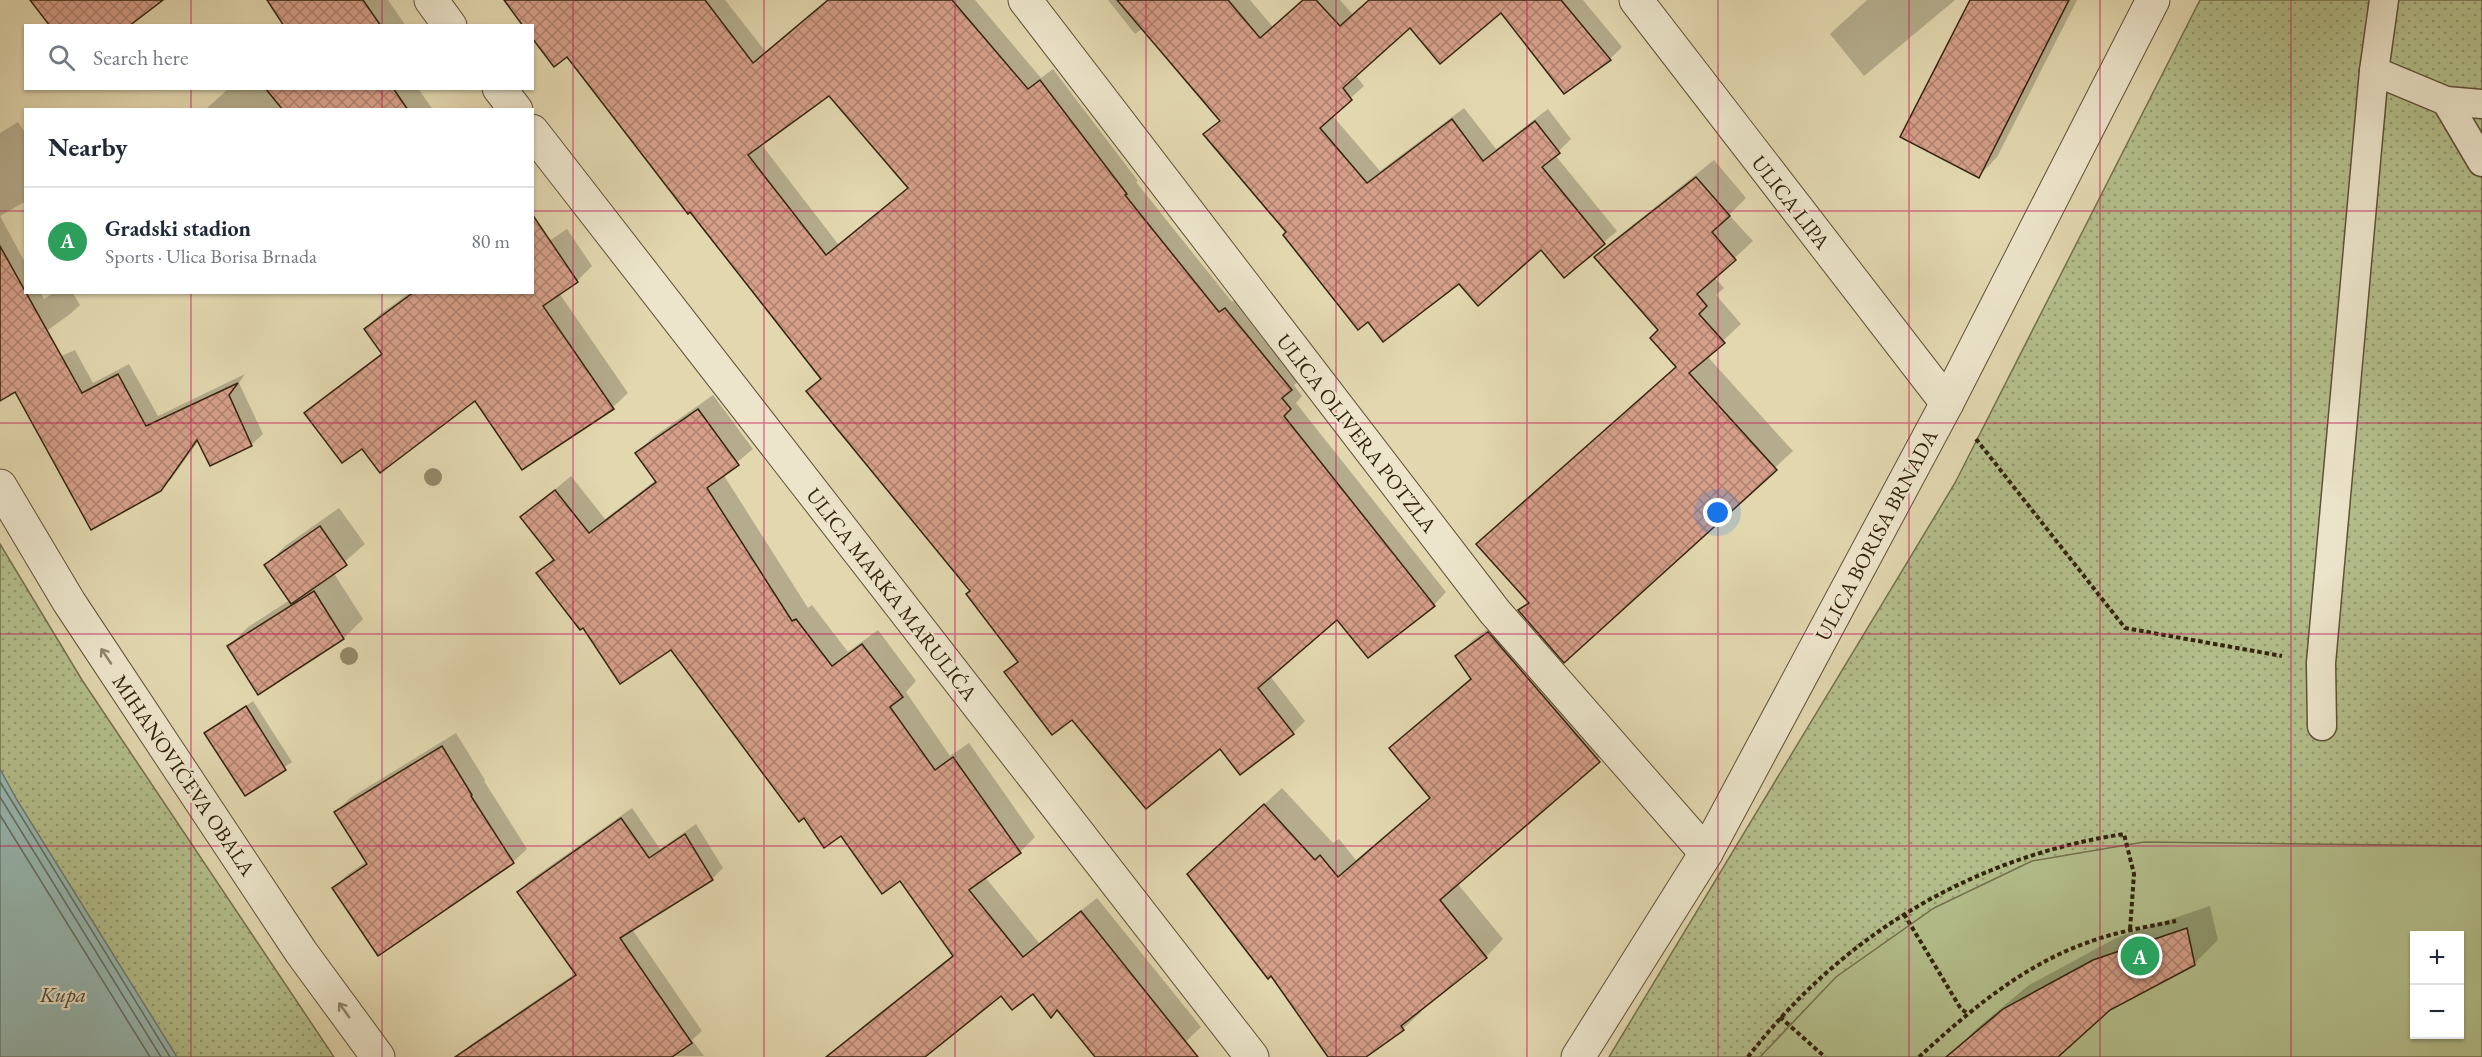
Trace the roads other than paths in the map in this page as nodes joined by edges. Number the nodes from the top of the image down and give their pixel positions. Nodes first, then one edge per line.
1 (430, 0) edge
2 (1025, 0) edge
3 (1636, 0) edge
4 (2153, 0) edge
5 (2384, 0) edge
6 (448, 24) edge
7 (2374, 71) junction
8 (501, 90) edge
9 (2446, 101) junction
10 (2482, 104) edge
11 (514, 108) edge
12 (534, 134) edge
13 (2482, 162) edge
14 (1947, 403) junction
15 (0, 486) edge
16 (2322, 726) dead end
17 (1706, 853) junction
18 (378, 1057) edge
19 (1252, 1057) edge
20 (1578, 1057) edge

1 - 6 street
2 - 17 street, ULICA OLIVERA POTZLA
3 - 14 street, ULICA LIPA
4 - 14 street, ULICA BORISA BRNADA
5 - 7 lane
7 - 9 lane
7 - 16 lane
8 - 11 street
9 - 10 lane
9 - 13 lane
12 - 19 street, ULICA MARKA MARULIĆA
14 - 17 street, ULICA BORISA BRNADA
18 -> 15 street, MIHANOVIĆEVA OBALA
17 - 20 street, ULICA BORISA BRNADA

